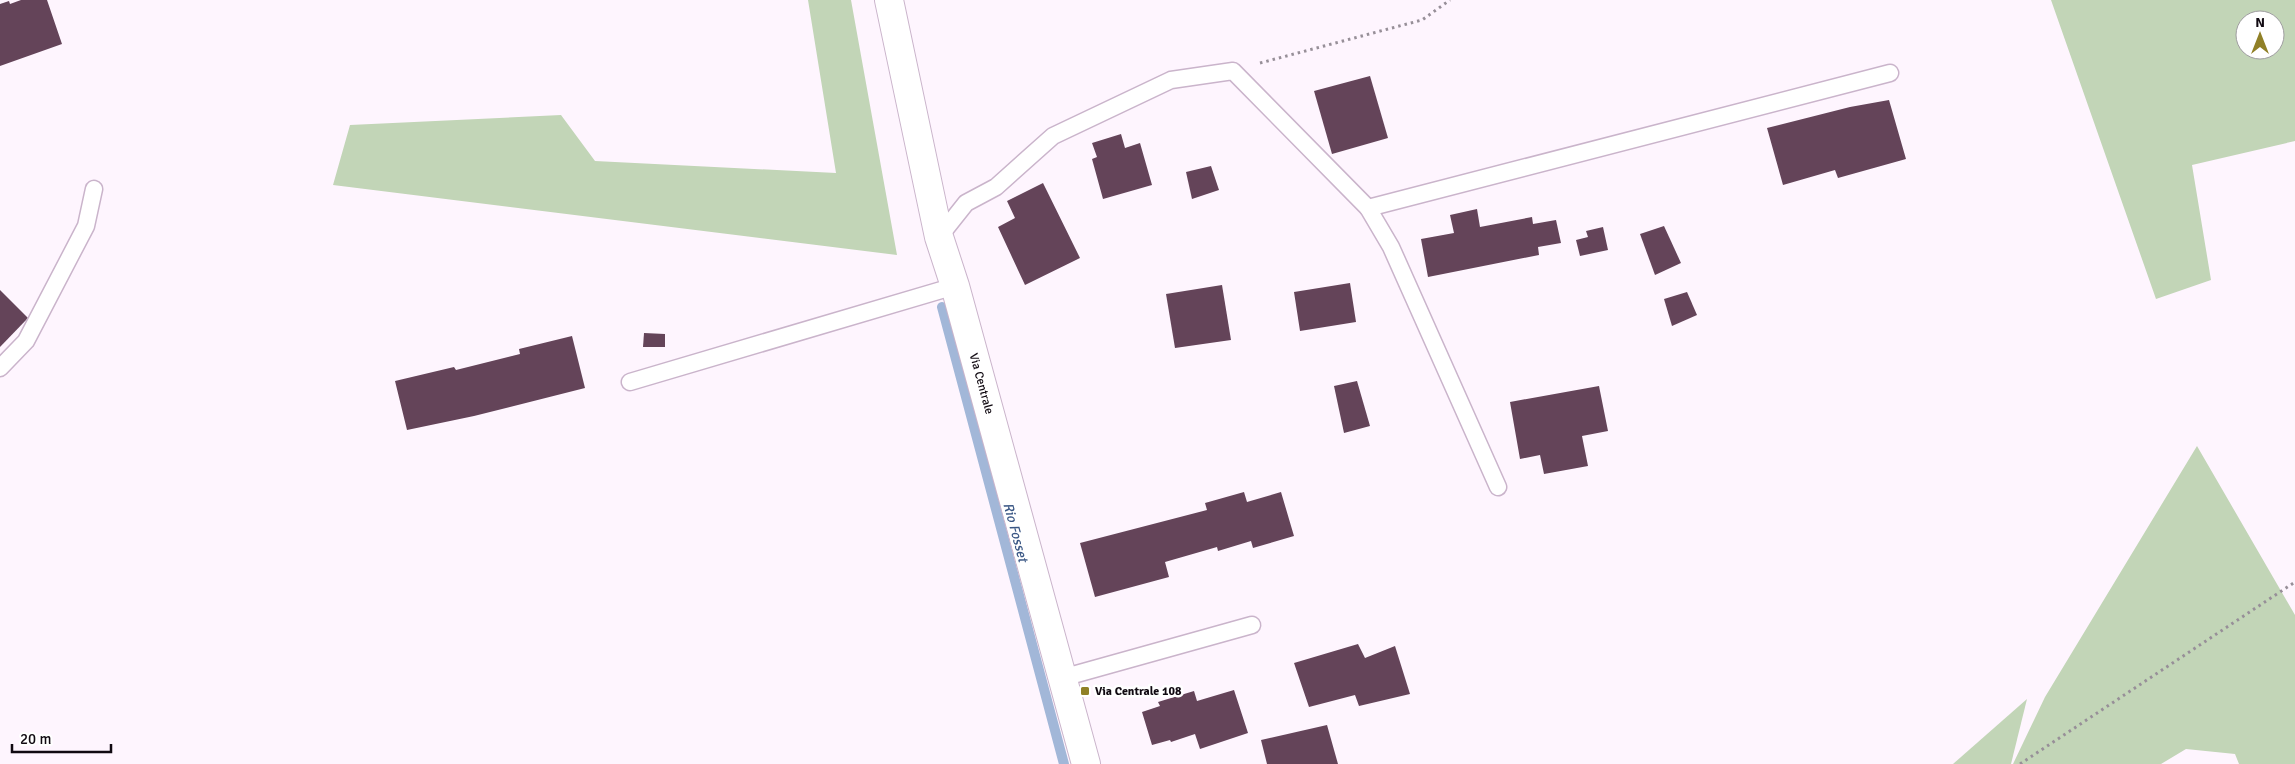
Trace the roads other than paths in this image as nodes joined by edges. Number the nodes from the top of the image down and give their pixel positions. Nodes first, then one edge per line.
1 (889, 0) edge
2 (1890, 73) dead end
3 (94, 189) dead end
4 (1368, 208) junction
5 (939, 237) junction
6 (955, 286) junction
7 (0, 368) edge
8 (630, 382) dead end
9 (1498, 487) dead end
10 (1252, 625) dead end
11 (1062, 678) junction
12 (1086, 764) edge

1 - 5 street, Via Centrale
2 - 4 lane
3 - 7 lane
4 - 5 lane
4 - 9 lane
5 - 6 street, Via Centrale
6 - 8 lane
6 - 11 street, Via Centrale
10 - 11 lane
11 - 12 street, Via Centrale

